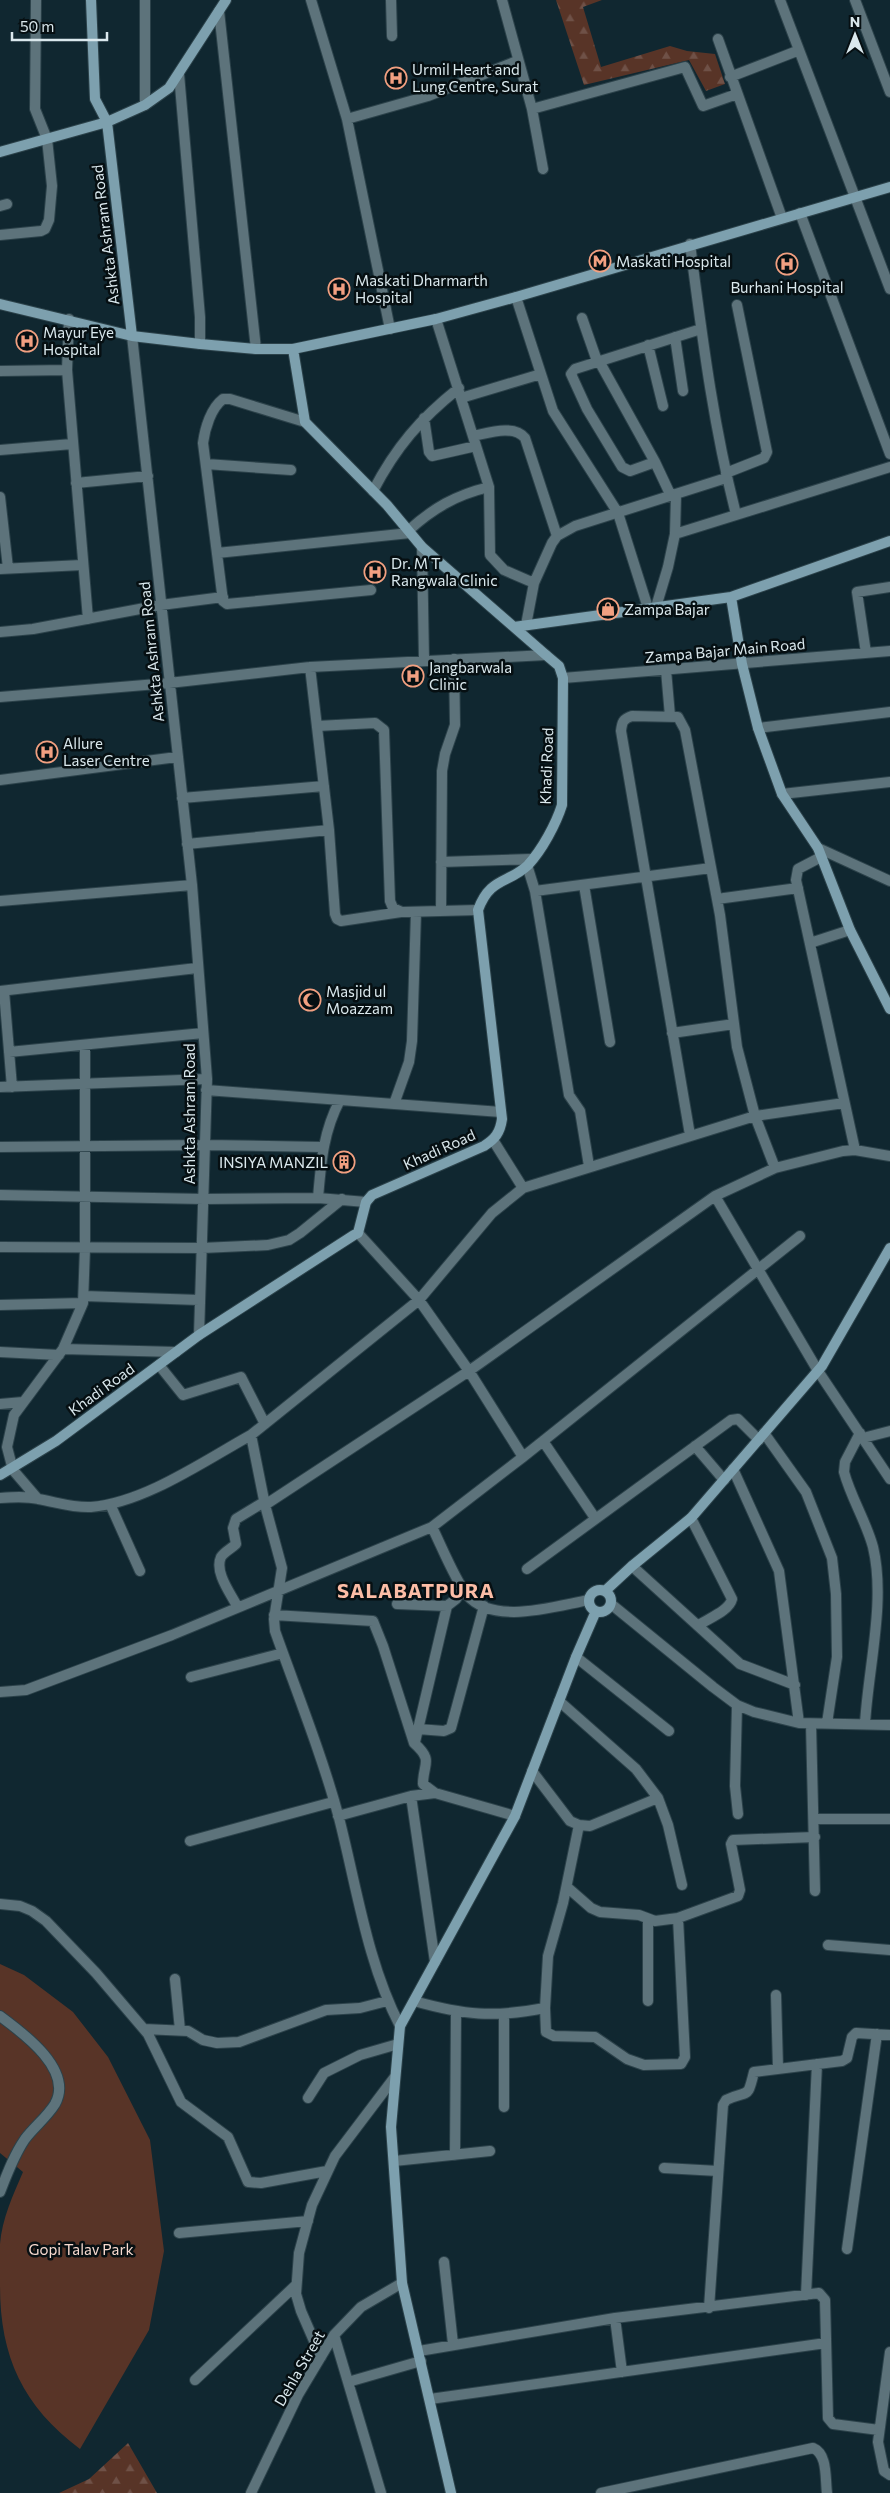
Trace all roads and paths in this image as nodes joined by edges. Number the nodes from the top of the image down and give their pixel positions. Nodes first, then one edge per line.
1 (36, 0) edge
2 (91, 0) edge
3 (146, 0) edge
4 (226, 0) edge
5 (310, 0) edge
6 (391, 0) edge
7 (502, 0) edge
8 (780, 0) edge
9 (855, 0) edge
10 (219, 11) junction
11 (392, 36) dead end
12 (718, 39) dead end
13 (797, 50) junction
14 (517, 61) junction
15 (179, 74) junction
16 (730, 77) junction
17 (890, 92) edge
18 (736, 94) junction
19 (145, 105) junction
20 (532, 109) junction
21 (348, 119) junction
22 (107, 122) junction
23 (47, 139) junction
24 (0, 152) edge
25 (543, 169) dead end
26 (890, 187) edge
27 (855, 198) junction
28 (800, 213) junction
29 (782, 218) junction
30 (0, 235) edge
31 (690, 244) junction
32 (890, 289) edge
33 (516, 297) junction
34 (0, 304) edge
35 (736, 305) dead end
36 (582, 318) dead end
37 (69, 319) junction
38 (436, 319) junction
39 (701, 328) junction
40 (390, 329) junction
41 (132, 336) junction
42 (675, 337) junction
43 (200, 344) junction
44 (648, 345) junction
45 (256, 349) junction
46 (293, 349) junction
47 (598, 361) junction
48 (67, 370) junction
49 (0, 371) edge
50 (541, 374) junction
51 (683, 392) dead end
52 (460, 393) junction
53 (663, 406) dead end
54 (424, 418) junction
55 (305, 422) junction
56 (474, 441) junction
57 (72, 444) junction
58 (0, 450) edge
59 (890, 454) edge
60 (655, 462) junction
61 (206, 464) junction
62 (890, 467) edge
63 (291, 470) dead end
64 (148, 476) junction
65 (726, 476) junction
66 (76, 484) junction
67 (489, 487) junction
68 (373, 491) junction
69 (674, 496) junction
70 (0, 504) edge
71 (618, 513) junction
72 (736, 514) junction
73 (409, 532) junction
74 (675, 534) junction
75 (557, 536) junction
76 (890, 541) edge
77 (422, 548) junction
78 (217, 553) junction
79 (82, 565) junction
80 (4, 569) edge
81 (534, 583) junction
82 (890, 586) edge
83 (370, 590) dead end
84 (223, 597) junction
85 (731, 598) junction
86 (161, 605) junction
87 (652, 607) junction
88 (88, 619) junction
89 (526, 625) junction
90 (514, 628) junction
91 (0, 632) edge
92 (890, 651) edge
93 (866, 653) junction
94 (546, 655) junction
95 (454, 659) junction
96 (424, 660) junction
97 (742, 664) junction
98 (310, 667) junction
99 (666, 670) junction
100 (563, 678) junction
101 (169, 683) junction
102 (0, 698) edge
103 (890, 712) edge
104 (670, 716) junction
105 (317, 726) junction
106 (758, 728) junction
107 (177, 757) junction
108 (0, 780) edge
109 (890, 782) edge
110 (324, 786) junction
111 (782, 794) junction
112 (182, 798) junction
113 (329, 830) junction
114 (187, 844) junction
115 (820, 853) junction
116 (441, 862) junction
117 (529, 862) junction
118 (711, 868) junction
119 (646, 878) junction
120 (890, 881) edge
121 (192, 885) junction
122 (584, 885) junction
123 (798, 888) junction
124 (535, 891) junction
125 (717, 899) junction
126 (0, 901) edge
127 (478, 910) junction
128 (441, 911) junction
129 (402, 912) junction
130 (416, 912) junction
131 (850, 930) junction
132 (810, 943) junction
133 (197, 968) junction
134 (2, 991) edge
135 (890, 1009) edge
136 (734, 1024) junction
137 (672, 1033) junction
138 (203, 1034) junction
139 (610, 1042) dead end
140 (85, 1046) junction
141 (9, 1052) junction
142 (85, 1084) junction
143 (207, 1085) junction
144 (0, 1087) edge
145 (12, 1087) junction
146 (340, 1100) junction
147 (844, 1103) junction
148 (394, 1104) junction
149 (501, 1112) junction
150 (755, 1116) junction
151 (690, 1135) junction
152 (493, 1140) junction
153 (204, 1145) junction
154 (0, 1147) edge
155 (84, 1148) junction
156 (322, 1148) junction
157 (855, 1150) junction
158 (890, 1156) edge
159 (589, 1166) junction
160 (775, 1168) junction
161 (523, 1188) junction
162 (0, 1195) edge
163 (716, 1196) junction
164 (85, 1197) junction
165 (318, 1198) junction
166 (204, 1199) junction
167 (342, 1199) junction
168 (366, 1202) junction
169 (358, 1232) junction
170 (800, 1236) dead end
171 (0, 1247) edge
172 (85, 1248) junction
173 (202, 1248) junction
174 (890, 1248) edge
175 (756, 1269) junction
176 (83, 1300) junction
177 (199, 1300) junction
178 (419, 1300) junction
179 (0, 1305) edge
180 (199, 1335) junction
181 (0, 1352) edge
182 (61, 1352) junction
183 (176, 1352) junction
184 (160, 1365) junction
185 (818, 1371) junction
186 (469, 1372) junction
187 (23, 1402) junction
188 (0, 1404) edge
189 (265, 1424) junction
190 (890, 1431) edge
191 (251, 1435) junction
192 (762, 1436) junction
193 (861, 1436) junction
194 (543, 1441) junction
195 (695, 1446) junction
196 (523, 1457) junction
197 (733, 1469) junction
198 (13, 1470) junction
199 (0, 1476) edge
200 (890, 1479) edge
201 (724, 1480) junction
202 (0, 1498) edge
203 (37, 1498) junction
204 (265, 1503) junction
205 (110, 1504) junction
206 (595, 1518) junction
207 (692, 1518) junction
208 (432, 1527) junction
209 (632, 1566) junction
210 (527, 1569) dead end
211 (140, 1571) dead end
212 (463, 1588) junction
213 (279, 1589) junction
214 (605, 1591) junction
215 (589, 1600) junction
216 (397, 1604) dead end
217 (611, 1604) junction
218 (237, 1606) junction
219 (447, 1606) junction
220 (484, 1606) junction
221 (596, 1612) junction
222 (274, 1615) junction
223 (698, 1625) junction
224 (283, 1653) junction
225 (576, 1657) junction
226 (191, 1677) dead end
227 (795, 1685) junction
228 (0, 1692) edge
229 (559, 1701) junction
230 (737, 1705) junction
231 (799, 1723) junction
232 (827, 1723) junction
233 (811, 1724) junction
234 (864, 1724) junction
235 (890, 1725) edge
236 (418, 1729) junction
237 (669, 1731) dead end
238 (414, 1743) junction
239 (532, 1771) junction
240 (435, 1793) junction
241 (411, 1796) junction
242 (658, 1798) junction
243 (333, 1802) junction
244 (738, 1814) dead end
245 (338, 1816) junction
246 (515, 1816) junction
247 (815, 1819) junction
248 (890, 1819) edge
249 (579, 1825) junction
250 (815, 1837) junction
251 (190, 1841) dead end
252 (682, 1885) dead end
253 (567, 1887) junction
254 (816, 1891) dead end
255 (0, 1904) edge
256 (678, 1918) junction
257 (648, 1919) junction
258 (828, 1945) dead end
259 (890, 1950) edge
260 (435, 1962) junction
261 (175, 1979) dead end
262 (776, 1995) dead end
263 (387, 2001) junction
264 (414, 2001) junction
265 (648, 2001) dead end
266 (545, 2008) junction
267 (456, 2013) junction
268 (504, 2014) junction
269 (0, 2016) edge
270 (400, 2026) junction
271 (144, 2029) junction
272 (180, 2030) junction
273 (877, 2034) junction
274 (890, 2035) edge
275 (398, 2044) junction
276 (817, 2064) junction
277 (778, 2068) junction
278 (394, 2078) junction
279 (308, 2098) dead end
280 (504, 2107) dead end
281 (490, 2151) dead end
282 (455, 2155) junction
283 (394, 2161) junction
284 (664, 2168) dead end
285 (327, 2171) junction
286 (718, 2171) junction
287 (0, 2192) edge
288 (308, 2221) junction
289 (179, 2233) dead end
290 (847, 2250) dead end
291 (444, 2262) dead end
292 (402, 2283) junction
293 (296, 2285) junction
294 (806, 2296) junction
295 (709, 2308) junction
296 (615, 2318) junction
297 (334, 2335) junction
298 (826, 2343) junction
299 (453, 2344) junction
300 (890, 2352) edge
301 (420, 2356) junction
302 (321, 2357) junction
303 (622, 2372) junction
304 (195, 2380) dead end
305 (348, 2382) junction
306 (430, 2399) junction
307 (879, 2430) junction
308 (890, 2475) edge
309 (254, 2492) edge
310 (381, 2493) edge
311 (452, 2493) edge
312 (601, 2493) edge
313 (827, 2493) edge

1 - 23 street
2 - 22 street, Ashkta Ashram Road
3 - 19 street
4 - 10 street
5 - 21 street
6 - 11 street
7 - 14 street
8 - 13 street
9 - 17 street
10 - 15 street
10 - 45 street
12 - 16 street
13 - 16 street
13 - 27 street
14 - 20 street
14 - 21 street
15 - 19 street
15 - 43 street
16 - 18 street
18 - 20 street
18 - 29 street
19 - 22 street
20 - 25 street
21 - 40 street
22 - 23 street
22 - 41 street, Ashkta Ashram Road
23 - 24 street
23 - 30 street
26 - 27 street
27 - 28 street
27 - 32 street
28 - 29 street
28 - 59 street
29 - 31 street
31 - 33 street
31 - 39 street
33 - 38 street
33 - 50 street
34 - 37 street
35 - 65 street
36 - 47 street
37 - 41 street
37 - 48 street
38 - 40 street
38 - 52 street
39 - 42 street
39 - 65 street
40 - 46 street
41 - 43 street
41 - 64 street, Ashkta Ashram Road
42 - 44 street
42 - 51 street
43 - 45 street
44 - 47 street
44 - 53 street
45 - 46 street
46 - 55 street
47 - 60 street
47 - 60 street
48 - 49 street
48 - 57 street
50 - 52 street
50 - 71 street
52 - 54 street
52 - 56 street
54 - 56 street
54 - 68 street
55 - 61 street
55 - 68 street
56 - 67 street
56 - 75 street
57 - 58 street
57 - 66 street
60 - 69 street
61 - 63 street
61 - 78 street
62 - 72 street
64 - 66 street
64 - 86 street, Ashkta Ashram Road
65 - 69 street
65 - 72 street
66 - 79 street
67 - 73 street
67 - 81 street
68 - 73 street
69 - 71 street
69 - 74 street
70 - 80 street
71 - 75 street
71 - 87 street
72 - 74 street
73 - 77 street
73 - 78 street
74 - 87 street
75 - 81 street
76 - 85 street
77 - 90 street
77 - 96 street
78 - 84 street
79 - 80 street
79 - 88 street
81 - 89 street
82 - 93 street
83 - 84 street
84 - 86 street
85 - 87 street
85 - 97 street
86 - 88 street
86 - 101 street, Ashkta Ashram Road
87 - 89 street
88 - 91 street
89 - 90 street
90 - 94 street
92 - 93 street, Zampa Bajar Main Road
93 - 97 street, Zampa Bajar Main Road
94 - 95 street
94 - 100 street
95 - 96 street
95 - 116 street
96 - 98 street
97 - 99 street, Zampa Bajar Main Road
97 - 106 street
98 - 101 street
98 - 105 street
99 - 100 street, Zampa Bajar Main Road
99 - 104 street
100 - 117 street, Khadi Road
101 - 102 street
101 - 107 street, Ashkta Ashram Road
103 - 106 street
104 - 118 street
104 - 119 street
105 - 110 street
105 - 129 street
106 - 111 street
107 - 108 street
107 - 112 street, Ashkta Ashram Road
109 - 111 street
110 - 112 street
110 - 113 street
111 - 115 street
112 - 114 street, Ashkta Ashram Road
113 - 114 street
113 - 129 street
114 - 121 street, Ashkta Ashram Road
115 - 120 street
115 - 123 street
115 - 131 street
116 - 117 street
116 - 128 street
117 - 124 street
117 - 127 street, Khadi Road
118 - 119 street
118 - 125 street
119 - 122 street
119 - 137 street
121 - 126 street
121 - 133 street, Ashkta Ashram Road
122 - 124 street
122 - 139 street
123 - 125 street
123 - 132 street
124 - 159 street
125 - 136 street
127 - 128 street
127 - 149 street, Khadi Road
128 - 130 street
129 - 130 street
130 - 148 street
131 - 132 street
131 - 135 street
132 - 147 street
133 - 134 street
133 - 138 street, Ashkta Ashram Road
134 - 141 street
136 - 137 street
136 - 150 street
137 - 151 street
138 - 140 street
138 - 143 street, Ashkta Ashram Road
140 - 141 street
140 - 142 street
141 - 145 street
142 - 143 street
142 - 145 street
142 - 155 street
143 - 146 street
143 - 153 street, Ashkta Ashram Road
144 - 145 street
146 - 148 street
146 - 156 street
147 - 150 street
147 - 157 street
148 - 149 street
149 - 152 street, Khadi Road
150 - 151 street
150 - 160 street
151 - 159 street
152 - 161 street
152 - 168 street, Khadi Road
153 - 155 street
153 - 156 street
153 - 166 street, Ashkta Ashram Road
154 - 155 street
155 - 164 street
156 - 165 street
157 - 158 street
157 - 160 street
159 - 161 street
160 - 163 street
161 - 178 street
162 - 164 street
163 - 175 street
163 - 186 street
164 - 166 street
164 - 172 street
165 - 166 street
165 - 167 street
166 - 173 street, Ashkta Ashram Road
167 - 168 street
167 - 173 street
168 - 169 street
169 - 178 street
169 - 180 street, Khadi Road
170 - 175 street
171 - 172 street
172 - 173 street
172 - 176 street
173 - 177 street, Ashkta Ashram Road
174 - 185 street
175 - 185 street
175 - 194 street
176 - 177 street
176 - 179 street
176 - 182 street
177 - 180 street, Ashkta Ashram Road
178 - 186 street
178 - 189 street
180 - 183 street, Khadi Road
181 - 182 street
182 - 183 street
182 - 187 street
183 - 184 street, Khadi Road
184 - 189 street
184 - 198 street, Khadi Road
185 - 192 street
185 - 193 street
186 - 196 street
186 - 204 street
187 - 188 street
187 - 198 street
189 - 191 street
190 - 193 street
191 - 204 street
191 - 205 street
192 - 195 street
192 - 197 street
192 - 232 street
193 - 200 street
193 - 234 street
194 - 196 street
194 - 206 street
195 - 201 street
195 - 206 street
196 - 208 street
197 - 201 street
197 - 227 street
198 - 199 street, Khadi Road
198 - 203 street
201 - 207 street
202 - 203 street
203 - 205 street
204 - 213 street
204 - 218 street
205 - 211 street
206 - 210 street
207 - 209 street
207 - 223 street
208 - 212 street
208 - 213 street
209 - 214 street
209 - 223 street
212 - 219 street
212 - 220 street
213 - 218 street
213 - 222 street
214 - 215 street
214 - 217 street
215 - 220 street
215 - 221 street
216 - 219 street
217 - 221 street
217 - 230 street
218 - 228 street
219 - 236 street
220 - 236 street
221 - 225 street
222 - 224 street
222 - 238 street
223 - 227 street
224 - 226 street
224 - 243 street
225 - 229 street
225 - 237 street
227 - 231 street
229 - 239 street
229 - 242 street
230 - 231 street
230 - 244 street
231 - 233 street
232 - 233 street
232 - 234 street
233 - 247 street
234 - 235 street
236 - 238 street
238 - 240 street
239 - 246 street
239 - 249 street
240 - 241 street
240 - 246 street
241 - 245 street
241 - 260 street
242 - 249 street
242 - 252 street
243 - 245 street
243 - 251 street
245 - 263 street
246 - 260 street
247 - 248 street
247 - 250 street
249 - 253 street
250 - 254 street
250 - 256 street
253 - 257 street
253 - 266 street
255 - 271 street
256 - 257 street
256 - 266 street
257 - 265 street
258 - 259 street
260 - 264 street
261 - 272 street
262 - 277 street
263 - 270 street
263 - 272 street
264 - 267 street
264 - 270 street
266 - 268 street
267 - 268 street
267 - 282 street
268 - 280 street
269 - 287 street
270 - 275 street
271 - 272 street
271 - 285 street
273 - 274 street
273 - 276 street
273 - 290 street
275 - 278 street
275 - 279 street
276 - 277 street
276 - 294 street
277 - 286 street
278 - 283 street
278 - 285 street
281 - 282 street
282 - 283 street
283 - 292 street
284 - 286 street
285 - 288 street
286 - 295 street
288 - 289 street
288 - 293 street
291 - 299 street
292 - 297 street, Dehla Street
292 - 301 street
293 - 302 street
293 - 304 street
294 - 295 street
294 - 298 street
295 - 296 street
296 - 299 street
296 - 303 street
297 - 302 street, Dehla Street
297 - 305 street
298 - 303 street
298 - 307 street
299 - 301 street
300 - 307 street
301 - 305 street
301 - 306 street
302 - 309 street, Dehla Street
303 - 306 street
305 - 310 street
306 - 311 street
307 - 308 street
312 - 313 street

